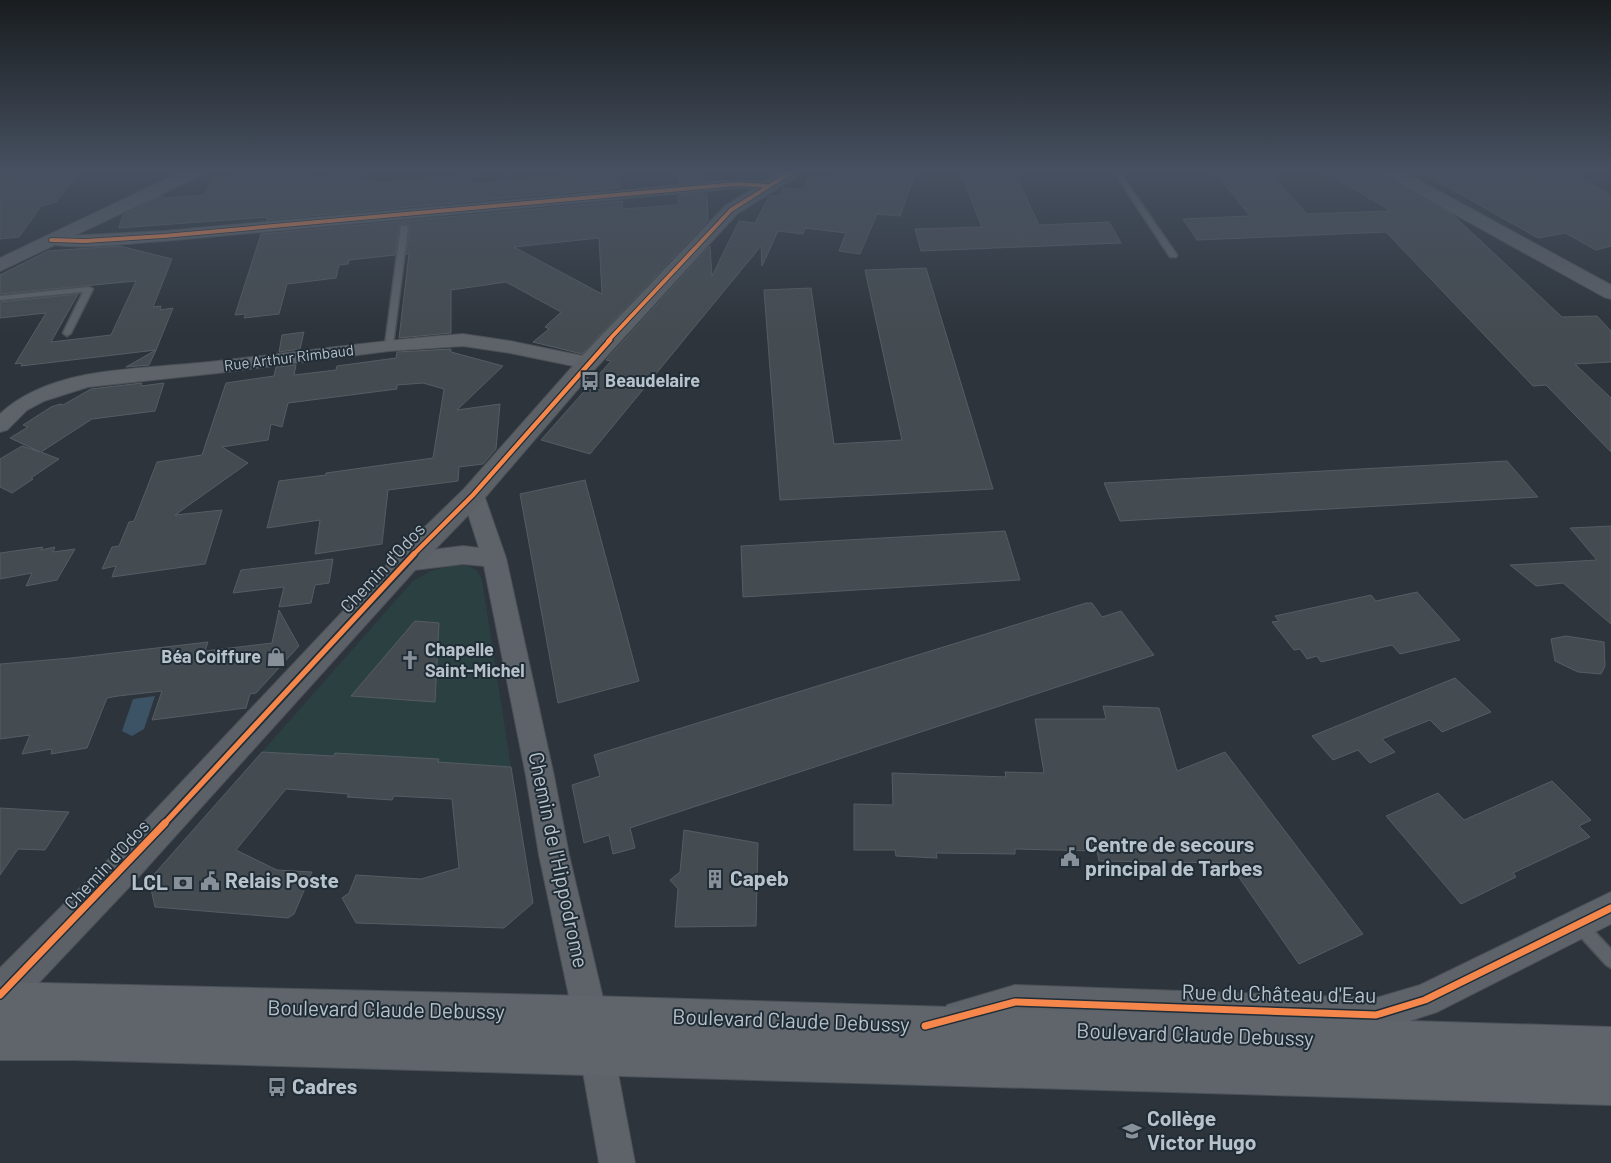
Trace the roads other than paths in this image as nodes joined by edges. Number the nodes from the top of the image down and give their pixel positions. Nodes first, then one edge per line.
1 (82, 225) edge
2 (282, 225) edge
3 (717, 225) edge
4 (1153, 225) edge
5 (1488, 225) edge
6 (404, 227) dead end
7 (51, 240) junction
8 (1173, 255) dead end
9 (0, 265) edge
10 (1611, 293) edge
11 (0, 298) edge
12 (67, 333) dead end
13 (389, 345) junction
14 (588, 363) junction
15 (0, 425) edge
16 (473, 495) junction
17 (494, 558) junction
18 (406, 562) junction
19 (1611, 908) edge
20 (1579, 925) junction
21 (1611, 960) edge
22 (0, 996) edge
23 (0, 1002) edge
24 (590, 1015) junction
25 (925, 1026) junction
26 (0, 1040) edge
27 (1611, 1047) edge
28 (598, 1055) junction
29 (1611, 1085) edge
30 (617, 1163) edge

1 - 7 street
2 - 7 street
3 - 14 street, Chemin d'Odos
4 - 8 lane
5 - 10 street
6 - 13 lane
7 - 9 street
11 - 12 lane
13 - 14 street, Rue Arthur Rimbaud
13 - 15 street, Rue Arthur Rimbaud
14 - 16 street, Chemin d'Odos
16 - 17 street, Chemin de l'Hippodrome
16 - 18 street, Chemin d'Odos
17 - 18 street
17 - 24 street, Chemin de l'Hippodrome
18 - 22 street, Chemin d'Odos
19 - 20 street, Rue du Château d'Eau
20 - 21 lane
20 - 25 street, Rue du Château d'Eau
23 - 24 main road, Boulevard Claude Debussy
24 - 25 main road, Boulevard Claude Debussy
24 - 28 street, Chemin de l'Hippodrome
25 - 27 main road, Boulevard Claude Debussy
26 - 28 main road, Boulevard Claude Debussy
28 - 29 main road, Boulevard Claude Debussy
28 - 30 street, Chemin de l'Hippodrome

